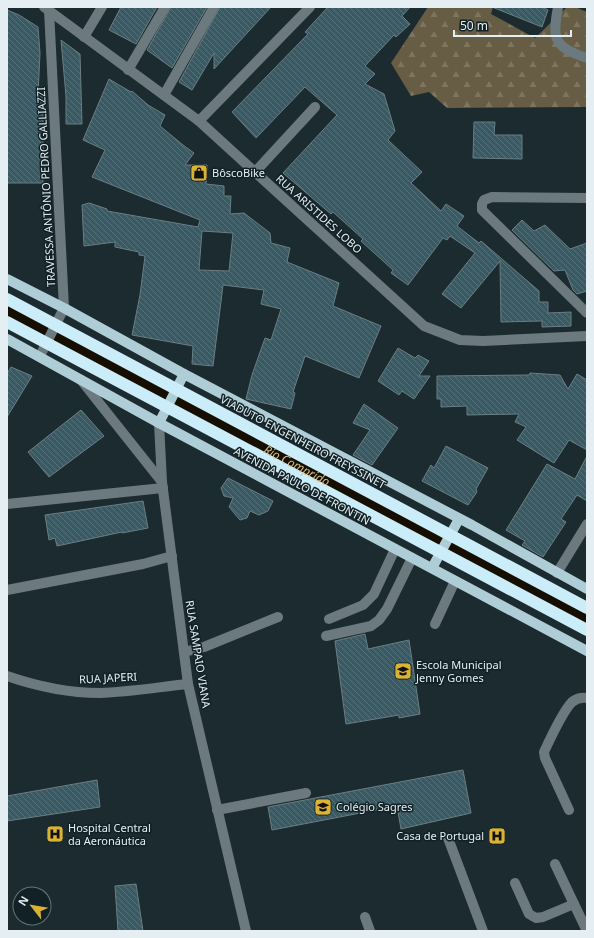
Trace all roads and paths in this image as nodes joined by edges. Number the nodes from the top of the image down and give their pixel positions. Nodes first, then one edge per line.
1 (102, 7) edge
2 (165, 7) edge
3 (214, 7) edge
4 (310, 7) edge
5 (558, 7) edge
6 (47, 9) edge
7 (84, 38) junction
8 (587, 58) edge
9 (128, 70) junction
10 (164, 95) junction
11 (315, 107) dead end
12 (199, 121) junction
13 (255, 172) junction
14 (587, 198) edge
15 (7, 279) edge
16 (7, 299) edge
17 (64, 308) junction
18 (587, 313) edge
19 (7, 322) edge
20 (587, 336) edge
21 (7, 339) edge
22 (40, 356) junction
23 (184, 374) junction
24 (81, 380) junction
25 (159, 423) junction
26 (162, 485) junction
27 (7, 504) edge
28 (459, 519) junction
29 (587, 524) edge
30 (395, 549) junction
31 (172, 556) junction
32 (412, 558) junction
33 (432, 568) junction
34 (557, 573) junction
35 (455, 581) junction
36 (587, 589) edge
37 (7, 590) edge
38 (587, 608) edge
39 (278, 617) dead end
40 (330, 619) dead end
41 (434, 624) dead end
42 (587, 630) edge
43 (326, 636) dead end
44 (587, 651) edge
45 (184, 652) junction
46 (7, 676) edge
47 (188, 684) junction
48 (587, 698) edge
49 (306, 793) dead end
50 (217, 810) junction
51 (569, 810) dead end
52 (448, 838) dead end
53 (556, 864) dead end
54 (515, 883) dead end
55 (574, 904) junction
56 (365, 917) dead end
57 (246, 931) edge
58 (370, 931) edge
59 (483, 931) edge
60 (587, 931) edge

1 - 7 street
2 - 9 street
3 - 10 street
4 - 12 street
5 - 8 street
6 - 7 street, RUA ARISTIDES LOBO
6 - 17 street, TRAVESSA ANTÔNIO PEDRO GALLIAZZI
7 - 9 street, RUA ARISTIDES LOBO
9 - 10 street, RUA ARISTIDES LOBO
10 - 12 street, RUA ARISTIDES LOBO
11 - 13 street
12 - 13 street, RUA ARISTIDES LOBO
13 - 20 street, RUA ARISTIDES LOBO
14 - 18 street
15 - 17 main road
16 - 38 highway, VIADUTO ENGENHEIRO FREYSSINET, bridge
17 - 22 street, TRAVESSA ANTÔNIO PEDRO GALLIAZZI, bridge
17 - 23 main road
19 - 42 highway, bridge
21 - 22 main road, AVENIDA PAULO DE FRONTIN
22 - 24 main road, AVENIDA PAULO DE FRONTIN
23 - 25 main road, bridge
23 - 28 main road
24 - 25 main road, AVENIDA PAULO DE FRONTIN
24 - 26 street
25 - 26 street, RUA SAMPAIO VIANA
25 - 30 main road, AVENIDA PAULO DE FRONTIN
26 - 27 street
26 - 31 street, RUA SAMPAIO VIANA
28 - 33 main road, bridge
28 - 34 main road
29 - 34 street
30 - 32 main road, AVENIDA PAULO DE FRONTIN
30 - 40 street
31 - 37 street
31 - 45 street, RUA SAMPAIO VIANA
32 - 33 main road, AVENIDA PAULO DE FRONTIN
32 - 43 street
33 - 35 main road, AVENIDA PAULO DE FRONTIN
34 - 36 main road
35 - 41 street
35 - 44 main road, AVENIDA PAULO DE FRONTIN
39 - 45 street
45 - 47 street, RUA SAMPAIO VIANA
46 - 47 street, RUA JAPERI
47 - 50 street, RUA SAMPAIO VIANA
48 - 51 street
49 - 50 street
50 - 57 street, RUA SAMPAIO VIANA
52 - 59 street
53 - 55 street
54 - 55 street
55 - 60 street
56 - 58 street

